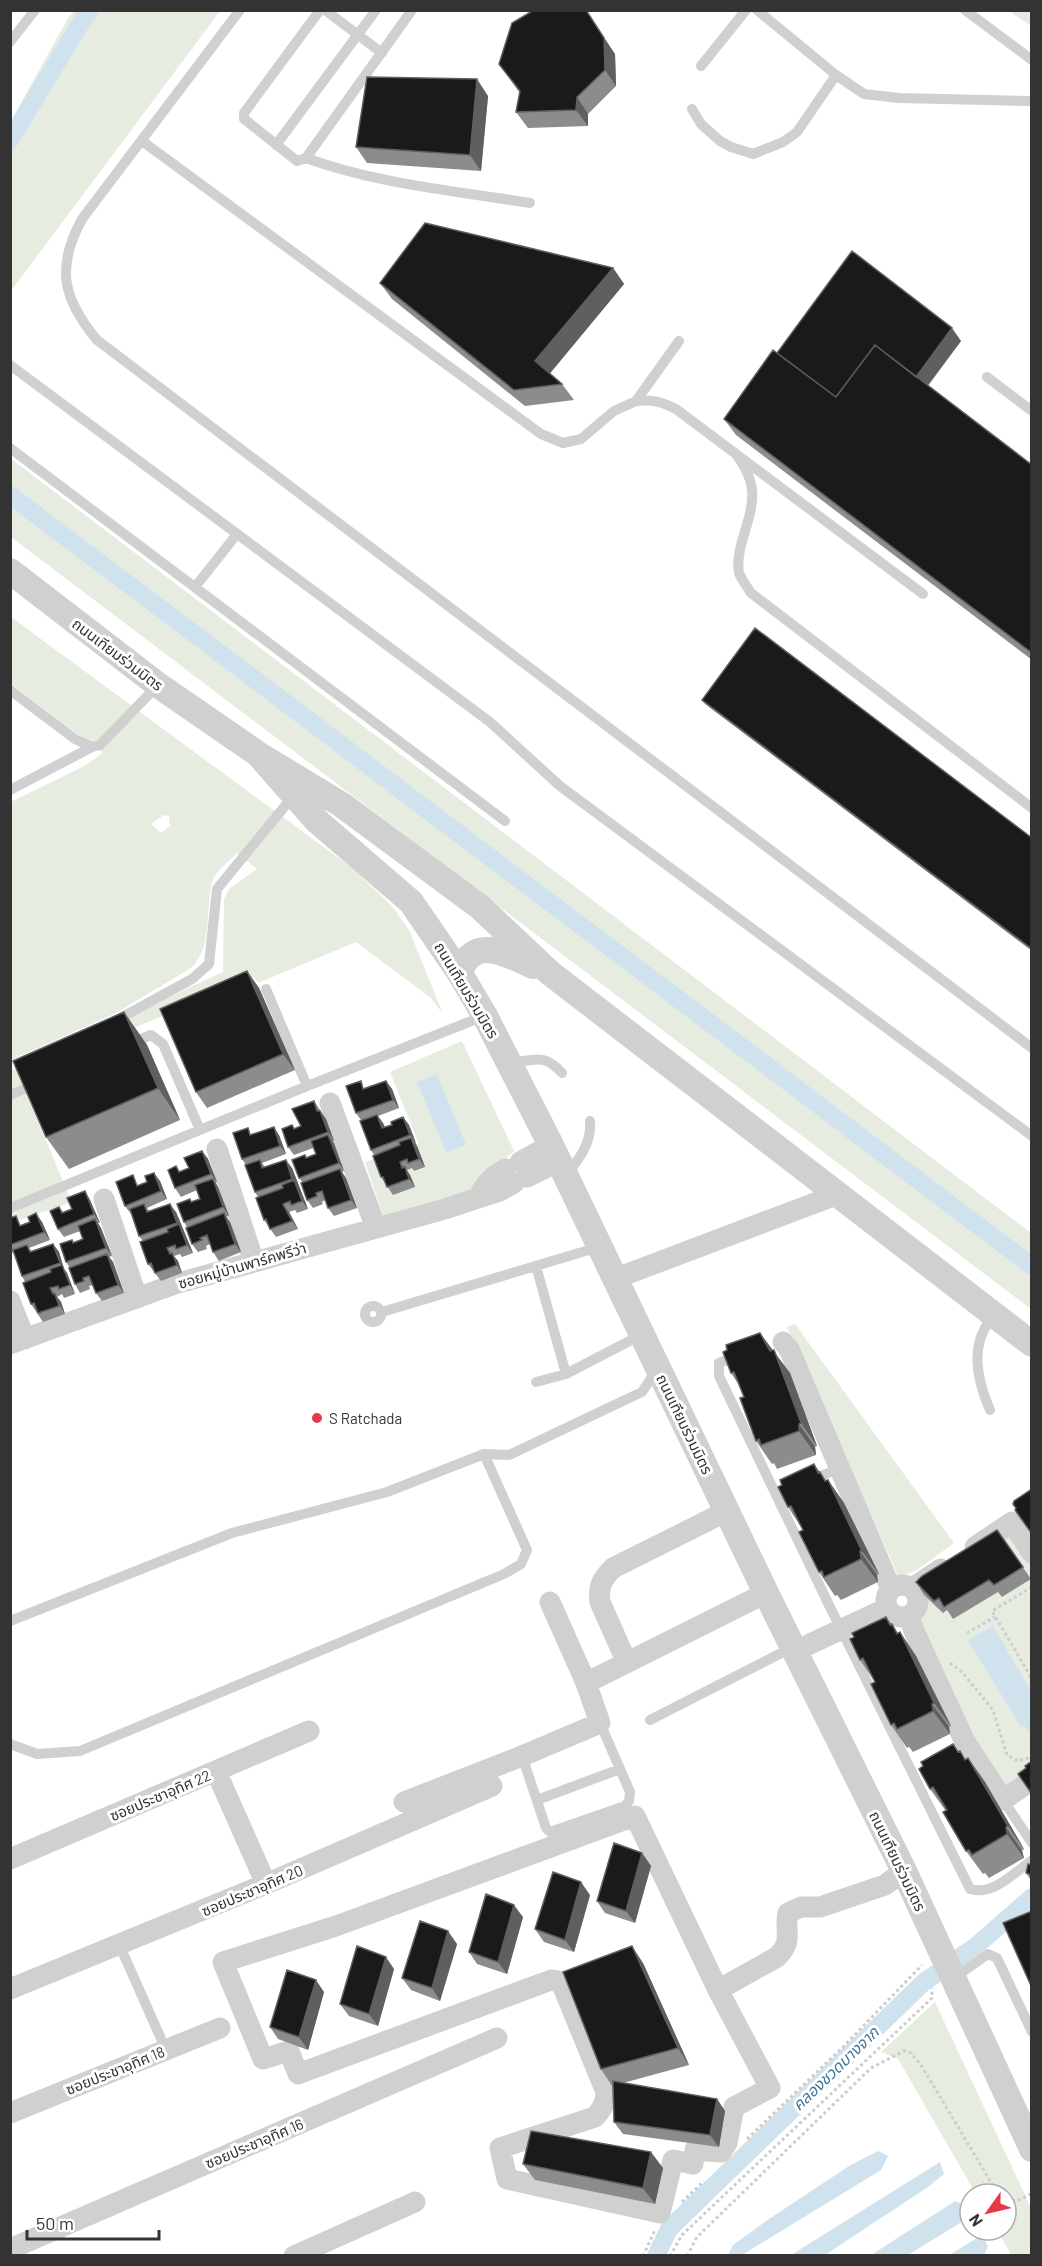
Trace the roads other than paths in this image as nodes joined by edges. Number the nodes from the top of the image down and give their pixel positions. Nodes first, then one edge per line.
1 (35, 10) edge
2 (240, 10) edge
3 (320, 10) edge
4 (325, 10) edge
5 (376, 10) edge
6 (411, 10) edge
7 (746, 10) edge
8 (756, 10) edge
9 (965, 10) edge
10 (357, 35) junction
11 (10, 42) edge
12 (382, 53) junction
13 (1032, 60) edge
14 (701, 66) dead end
15 (836, 75) junction
16 (1032, 101) edge
17 (692, 109) dead end
18 (142, 141) junction
19 (276, 145) junction
20 (306, 158) junction
21 (530, 203) dead end
22 (679, 341) dead end
23 (10, 365) edge
24 (987, 377) dead end
25 (636, 401) junction
26 (1032, 411) edge
27 (10, 448) edge
28 (735, 453) junction
29 (237, 534) junction
30 (10, 571) edge
31 (195, 587) junction
32 (923, 594) dead end
33 (158, 685) junction
34 (10, 690) edge
35 (92, 747) junction
36 (258, 754) junction
37 (10, 790) edge
38 (294, 795) junction
39 (1032, 808) edge
40 (505, 821) dead end
41 (459, 972) junction
42 (550, 973) junction
43 (266, 989) dead end
44 (485, 1016) junction
45 (102, 1027) edge
46 (1032, 1048) edge
47 (118, 1049) edge
48 (509, 1063) junction
49 (562, 1073) dead end
50 (54, 1077) edge
51 (307, 1086) junction
52 (10, 1095) edge
53 (330, 1103) dead end
54 (590, 1121) dead end
55 (200, 1130) junction
56 (1032, 1136) edge
57 (217, 1149) dead end
58 (559, 1161) junction
59 (836, 1195) junction
60 (104, 1199) dead end
61 (10, 1208) edge
62 (376, 1228) junction
63 (599, 1247) junction
64 (254, 1262) junction
65 (536, 1266) junction
66 (614, 1279) junction
67 (137, 1298) junction
68 (10, 1301) edge
69 (381, 1312) dead end
70 (992, 1314) junction
71 (641, 1335) junction
72 (18, 1341) edge
73 (778, 1341) dead end
74 (1032, 1344) edge
75 (752, 1349) edge
76 (657, 1368) junction
77 (566, 1374) junction
78 (536, 1382) dead end
79 (990, 1410) dead end
80 (484, 1454) junction
81 (840, 1468) junction
82 (786, 1490) junction
83 (727, 1512) junction
84 (1032, 1553) edge
85 (766, 1593) junction
86 (897, 1595) junction
87 (550, 1602) dead end
88 (909, 1616) junction
89 (10, 1621) edge
90 (841, 1629) junction
91 (794, 1649) junction
92 (627, 1663) junction
93 (586, 1683) junction
94 (650, 1720) dead end
95 (600, 1723) junction
96 (309, 1731) dead end
97 (10, 1744) edge
98 (522, 1756) junction
99 (620, 1769) junction
100 (216, 1771) junction
101 (1032, 1780) edge
102 (492, 1786) dead end
103 (537, 1800) junction
104 (1003, 1800) junction
105 (404, 1802) dead end
106 (1032, 1843) edge
107 (10, 1859) edge
108 (1032, 1860) edge
109 (904, 1871) junction
110 (266, 1884) junction
111 (119, 1944) junction
112 (946, 1980) junction
113 (10, 1989) edge
114 (718, 1989) junction
115 (220, 2028) dead end
116 (1032, 2032) edge
117 (497, 2038) dead end
118 (166, 2050) junction
119 (10, 2113) edge
120 (1032, 2149) edge
121 (415, 2202) dead end
122 (10, 2249) edge
123 (294, 2256) edge

1 - 11 lane
2 - 18 lane
3 - 19 lane
4 - 10 lane
5 - 10 lane
6 - 12 lane
7 - 14 lane
8 - 15 lane
9 - 13 lane
10 - 12 lane
10 - 19 lane
12 - 20 lane
15 - 16 lane
15 - 17 lane
18 - 25 lane
18 - 46 lane
19 - 20 lane
20 - 21 lane
22 - 25 lane
23 - 29 lane
24 - 26 lane
25 - 28 lane
27 - 31 lane
28 - 32 lane
28 - 39 lane
29 - 31 lane
29 - 56 lane
30 - 33 street, ถนนเทียมร่วมมิตร
31 - 40 lane
33 - 35 lane
33 - 36 street, ถนนเทียมร่วมมิตร
34 - 35 lane
35 - 37 lane
36 - 38 street, ถนนเทียมร่วมมิตร
36 - 42 street, ถนนเทียมร่วมมิตร
38 - 41 street, ถนนเทียมร่วมมิตร
38 - 45 lane
41 - 42 street
41 - 44 street, ถนนเทียมร่วมมิตร
42 - 59 street, ถนนเทียมร่วมมิตร
43 - 51 lane
44 - 48 street, ถนนเทียมร่วมมิตร
44 - 51 lane
47 - 55 lane
48 - 49 lane
48 - 58 street, ถนนเทียมร่วมมิตร
50 - 52 lane
51 - 55 lane
53 - 62 street
54 - 58 lane
55 - 61 lane
57 - 64 street
58 - 62 street, ซอยหมู่บ้านพาร์คพรีว่า
58 - 63 street, ถนนเทียมร่วมมิตร
59 - 66 street
59 - 70 street, ถนนเทียมร่วมมิตร
60 - 67 street
62 - 64 street, ซอยหมู่บ้านพาร์คพรีว่า
63 - 65 lane
63 - 66 street, ถนนเทียมร่วมมิตร
64 - 67 street, ซอยหมู่บ้านพาร์คพรีว่า
65 - 69 lane
65 - 77 lane
66 - 71 street, ถนนเทียมร่วมมิตร
67 - 72 street, ซอยหมู่บ้านพาร์คพรีว่า
68 - 72 street
70 - 74 street, ถนนเทียมร่วมมิตร
70 - 79 lane
71 - 76 street, ถนนเทียมร่วมมิตร
71 - 77 lane
73 - 81 street
75 - 82 lane
76 - 80 lane
76 - 83 street, ถนนเทียมร่วมมิตร
77 - 78 lane
80 - 89 lane
80 - 97 lane
81 - 82 lane
81 - 86 street
82 - 90 lane
83 - 85 street, ถนนเทียมร่วมมิตร
83 - 92 street
84 - 86 street
85 - 91 street, ถนนเทียมร่วมมิตร
85 - 92 street
86 - 88 street
86 - 88 street
86 - 90 street
87 - 93 street
88 - 104 street
90 - 91 street
90 - 108 lane
91 - 94 lane
91 - 109 street, ถนนเทียมร่วมมิตร
92 - 93 street
93 - 95 street
95 - 98 street
95 - 99 lane
96 - 100 street, ซอยประชาอุทิศ 22
98 - 103 lane
98 - 105 street
99 - 103 lane
99 - 103 lane
100 - 107 street, ซอยประชาอุทิศ 22
100 - 110 street
101 - 104 street
102 - 110 street, ซอยประชาอุทิศ 20
104 - 106 lane
109 - 112 street, ถนนเทียมร่วมมิตร
109 - 114 street
110 - 111 street, ซอยประชาอุทิศ 20
111 - 113 street, ซอยประชาอุทิศ 20
111 - 118 lane
112 - 116 lane
112 - 120 street, ถนนเทียมร่วมมิตร
114 - 114 street
115 - 118 street, ซอยประชาอุทิศ 18
117 - 122 street, ซอยประชาอุทิศ 16
118 - 119 street, ซอยประชาอุทิศ 18
121 - 123 street

